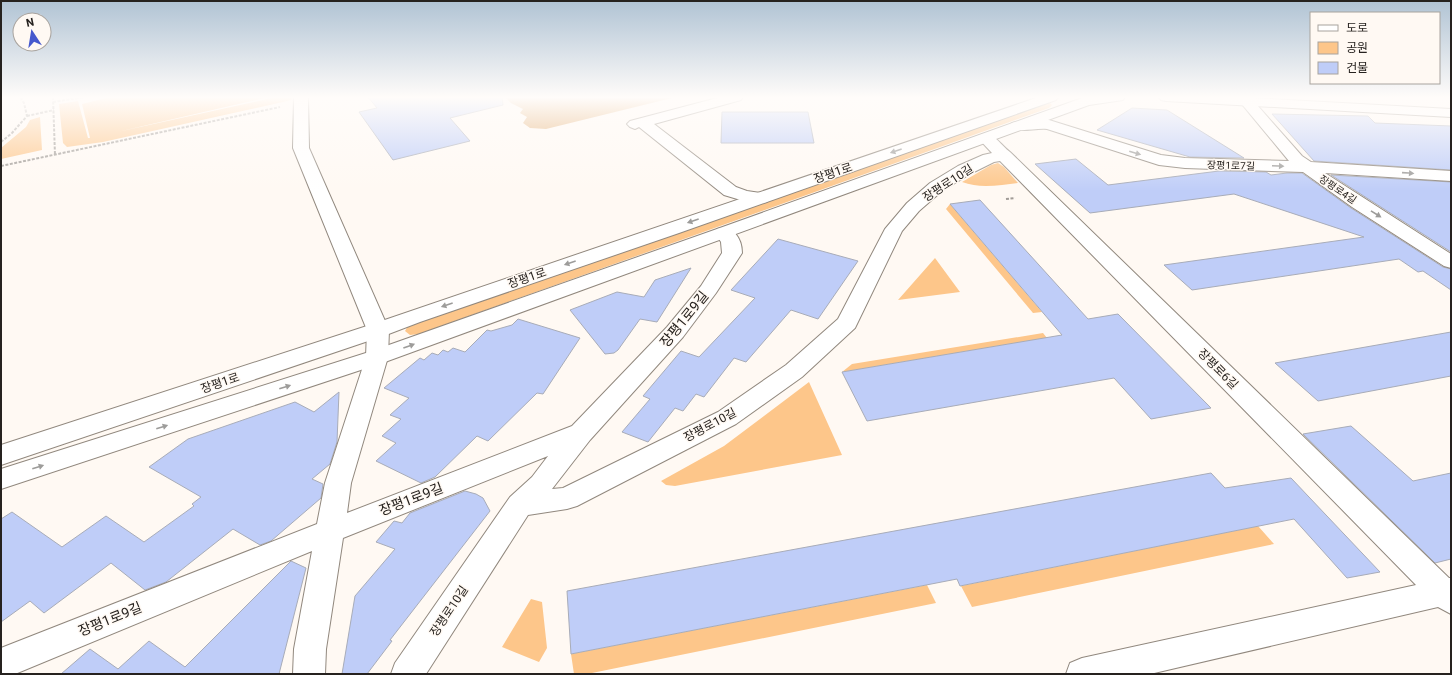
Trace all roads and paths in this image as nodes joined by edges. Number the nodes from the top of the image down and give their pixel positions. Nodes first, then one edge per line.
1 (16, 128) edge
2 (54, 128) edge
3 (172, 128) edge
4 (300, 128) edge
5 (644, 128) edge
6 (645, 128) edge
7 (959, 128) edge
8 (1011, 128) edge
9 (1063, 128) edge
10 (1270, 128) edge
11 (986, 138) junction
12 (1, 142) edge
13 (55, 155) junction
14 (1004, 155) junction
15 (1, 166) edge
16 (1307, 167) junction
17 (1450, 176) edge
18 (761, 198) junction
19 (722, 223) junction
20 (1451, 262) edge
21 (378, 330) junction
22 (378, 357) junction
23 (581, 432) junction
24 (1, 455) edge
25 (1, 479) edge
26 (520, 505) junction
27 (330, 531) junction
28 (1448, 595) edge
29 (11, 664) edge
30 (309, 674) edge
31 (407, 674) edge
32 (1082, 674) edge

1 - 12 path
2 - 13 path
3 - 13 path
4 - 21 street
5 - 19 street
6 - 18 street
7 -> 18 street, 장평1로
8 - 11 street, 장평1로
9 -> 16 street, 장평1로7길
10 - 16 street, 장평로4길
11 - 14 street, 장평로6길
11 - 19 street, 장평1로
13 - 15 path
14 - 26 street, 장평로10길
14 - 28 street, 장평로6길
16 -> 17 street, 장평1로7길
16 -> 20 street, 장평로4길
18 - 19 street, 장평1로
19 -> 21 street, 장평1로
22 -> 19 street, 장평1로
19 - 23 street, 장평1로9길
21 - 22 street
21 - 24 street, 장평1로
25 -> 22 street, 장평1로
22 - 27 street
23 - 26 street
23 - 27 street, 장평1로9길
26 - 31 street, 장평로10길
27 - 29 street, 장평1로9길
27 - 30 street
28 - 32 street

